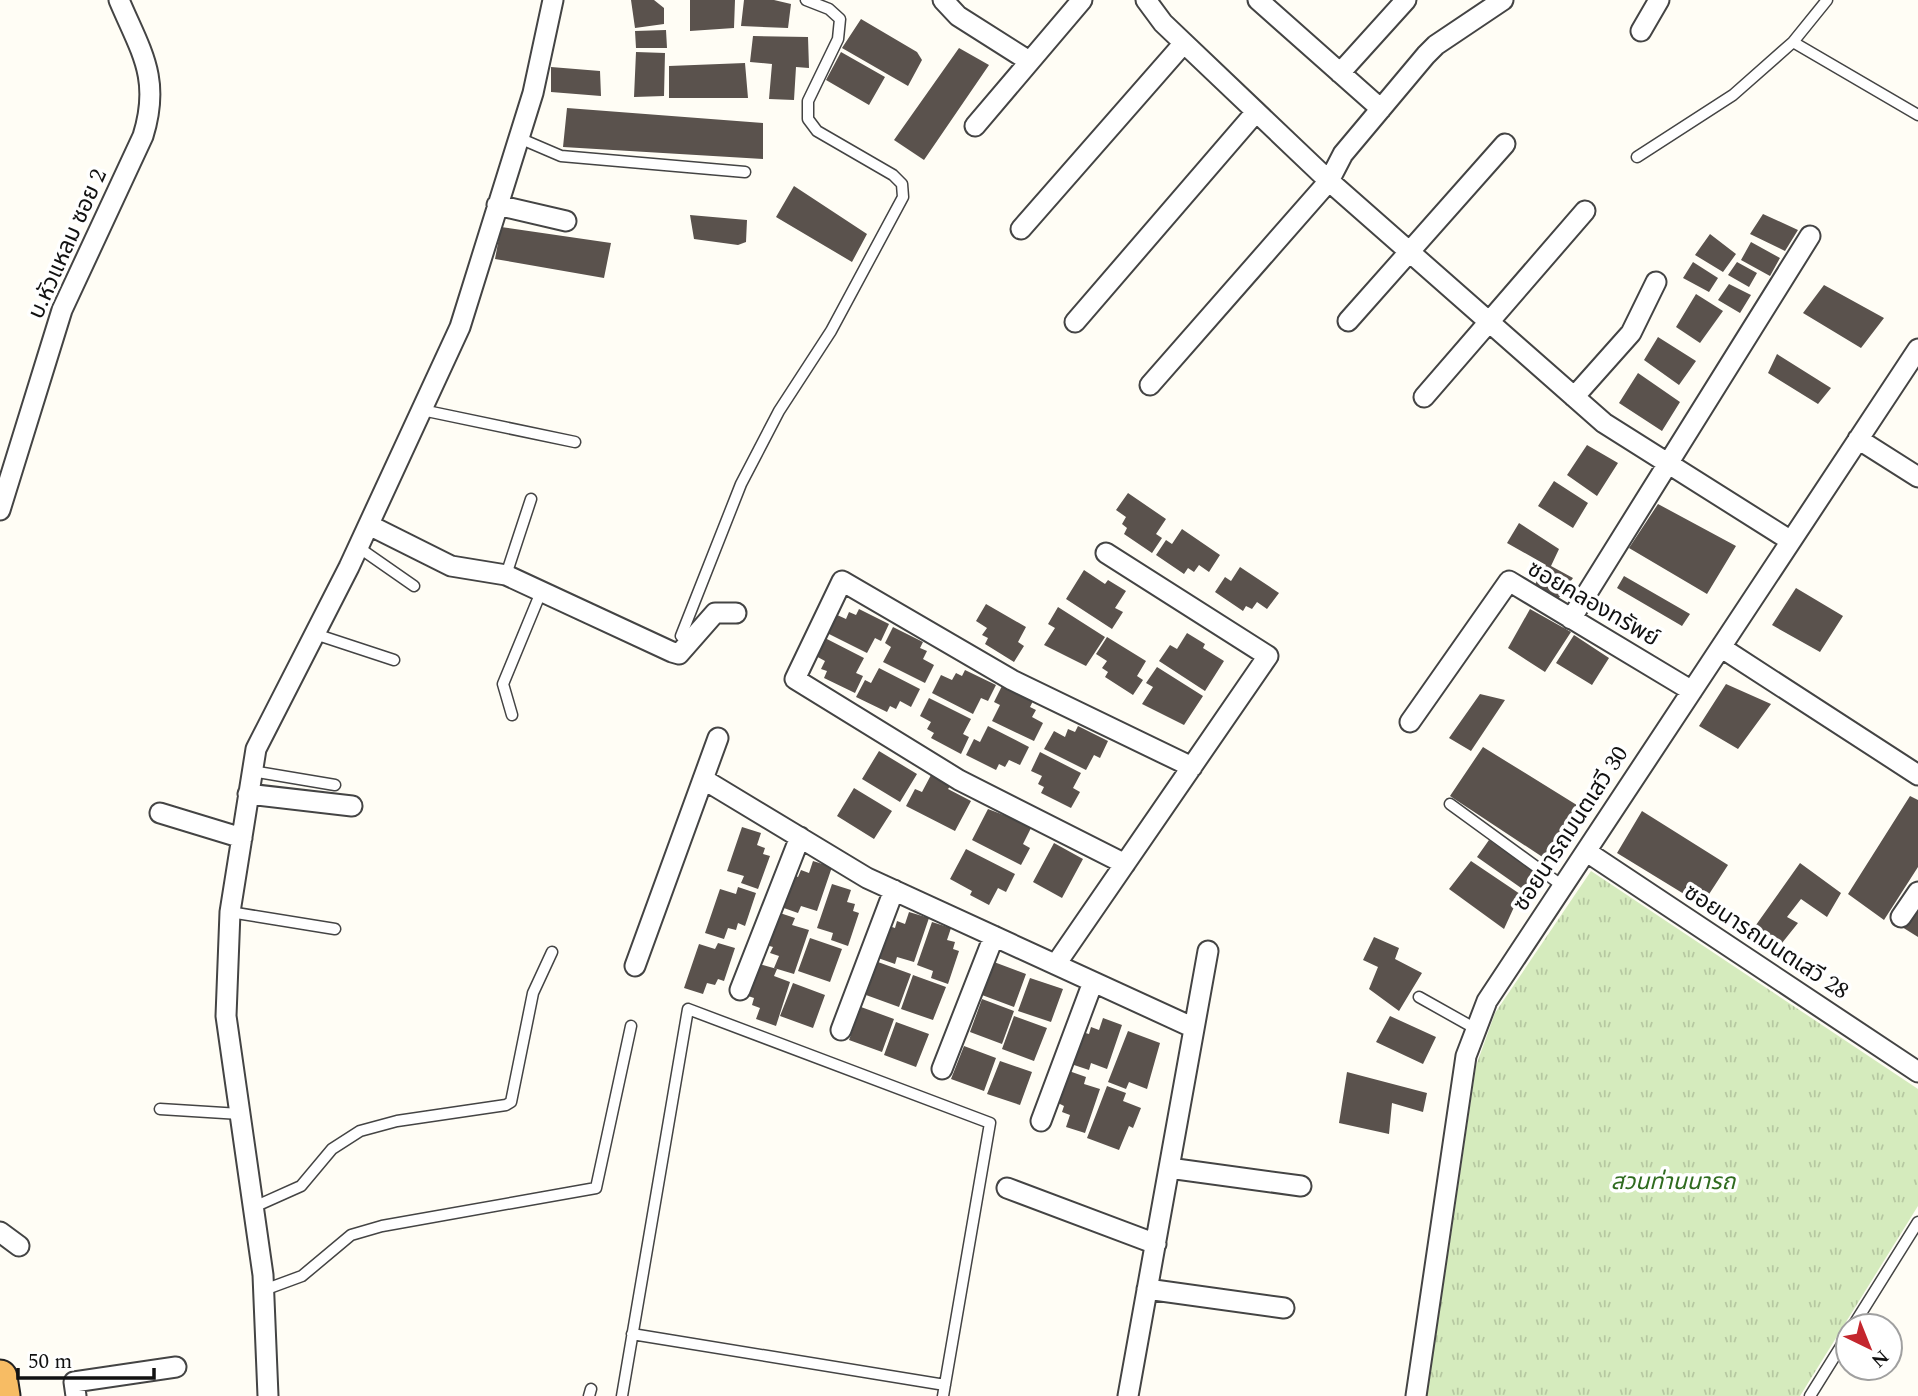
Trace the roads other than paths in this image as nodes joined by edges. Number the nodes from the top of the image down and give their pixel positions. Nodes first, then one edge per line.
1 (119, 0) edge
2 (552, 0) edge
3 (806, 0) edge
4 (943, 0) edge
5 (1082, 0) edge
6 (1146, 0) edge
7 (1258, 0) edge
8 (1405, 0) edge
9 (1503, 0) edge
10 (1659, 0) edge
11 (1827, 0) edge
12 (1641, 31) dead end
13 (1793, 42) junction
14 (1184, 43) junction
15 (1030, 61) junction
16 (1340, 73) junction
17 (1381, 109) junction
18 (1256, 112) junction
19 (1918, 115) edge
20 (975, 125) dead end
21 (519, 138) junction
22 (1505, 144) dead end
23 (1637, 158) dead end
24 (746, 172) dead end
25 (1329, 181) junction
26 (498, 205) junction
27 (1585, 211) dead end
28 (566, 221) dead end
29 (1021, 229) dead end
30 (1810, 236) dead end
31 (1409, 251) junction
32 (1656, 282) dead end
33 (1348, 321) dead end
34 (1075, 322) dead end
35 (1489, 322) junction
36 (1918, 349) edge
37 (1150, 385) dead end
38 (1424, 397) dead end
39 (1574, 397) junction
40 (422, 410) junction
41 (1858, 439) junction
42 (575, 442) dead end
43 (1668, 463) junction
44 (1918, 477) edge
45 (531, 499) dead end
46 (0, 510) edge
47 (369, 525) junction
48 (1791, 541) junction
49 (358, 547) junction
50 (1107, 553) dead end
51 (506, 575) junction
52 (414, 586) dead end
53 (541, 592) junction
54 (736, 613) dead end
55 (1571, 619) junction
56 (315, 634) junction
57 (681, 636) dead end
58 (1722, 648) junction
59 (394, 660) dead end
60 (1692, 691) junction
61 (512, 715) dead end
62 (1410, 722) dead end
63 (718, 738) dead end
64 (1192, 768) junction
65 (252, 771) junction
66 (1918, 775) edge
67 (702, 779) junction
68 (335, 785) dead end
69 (248, 794) junction
70 (1450, 804) dead end
71 (352, 806) dead end
72 (160, 813) dead end
73 (800, 837) junction
74 (242, 838) junction
75 (1587, 852) junction
76 (1125, 864) junction
77 (1564, 887) junction
78 (894, 890) junction
79 (1918, 891) edge
80 (230, 912) junction
81 (1901, 916) dead end
82 (335, 929) dead end
83 (994, 936) junction
84 (1208, 951) dead end
85 (552, 952) dead end
86 (1056, 964) junction
87 (635, 966) dead end
88 (1093, 982) junction
89 (740, 990) dead end
90 (1419, 998) dead end
91 (631, 1026) dead end
92 (1195, 1028) junction
93 (1476, 1029) junction
94 (841, 1030) dead end
95 (942, 1069) dead end
96 (1918, 1072) edge
97 (160, 1109) dead end
98 (240, 1114) junction
99 (1041, 1121) dead end
100 (1169, 1168) junction
101 (1301, 1186) dead end
102 (1007, 1188) dead end
103 (254, 1207) junction
104 (1918, 1222) edge
105 (0, 1232) edge
106 (1156, 1244) junction
107 (19, 1246) dead end
108 (1147, 1289) junction
109 (264, 1290) junction
110 (1284, 1308) dead end
111 (1862, 1312) edge
112 (632, 1334) junction
113 (1834, 1357) edge
114 (176, 1367) dead end
115 (0, 1377) edge
116 (944, 1391) edge
117 (3, 1396) edge
118 (76, 1396) edge
119 (268, 1396) edge
120 (622, 1396) edge
121 (1128, 1396) edge
122 (1416, 1396) edge
123 (1810, 1396) edge

1 - 46 street, บ.หัวแหลม ซอย 2
2 - 21 street
3 - 57 lane
4 - 15 street
5 - 15 street
6 - 14 street
7 - 16 street
8 - 16 street
9 - 17 street
10 - 12 street
11 - 13 lane
13 - 19 lane
13 - 23 lane
14 - 18 street
14 - 29 street
15 - 20 street
16 - 17 street
17 - 25 street
18 - 25 street
18 - 34 street
21 - 24 lane
21 - 26 street
22 - 31 street
25 - 31 street
25 - 37 street
26 - 28 street
26 - 40 street
27 - 35 street
30 - 43 street
31 - 33 street
31 - 35 street
32 - 39 street
35 - 38 street
35 - 39 street
36 - 41 street, ซอยนารถมนตเสวี 30
39 - 43 street
40 - 42 lane
40 - 47 street
41 - 44 street
41 - 48 street, ซอยนารถมนตเสวี 30
43 - 48 street
43 - 55 street
45 - 51 lane
47 - 49 street
47 - 51 street
48 - 58 street, ซอยนารถมนตเสวี 30
49 - 52 lane
49 - 56 street
50 - 64 street
51 - 53 street
53 - 54 street
53 - 61 lane
55 - 60 street, ซอยคลองทรัพย์
55 - 62 street, ซอยคลองทรัพย์
56 - 59 lane
56 - 65 street
58 - 60 street, ซอยนารถมนตเสวี 30
58 - 66 street
60 - 75 street, ซอยนารถมนตเสวี 30
63 - 67 street
64 - 76 street
64 - 76 street
65 - 68 lane
65 - 69 street
67 - 73 street
67 - 87 street
69 - 71 street
69 - 74 street
70 - 77 lane
72 - 74 street
73 - 78 street
73 - 89 street
74 - 80 street
75 - 77 street, ซอยนารถมนตเสวี 30
75 - 96 street, ซอยนารถมนตเสวี 28
76 - 86 street
77 - 93 street, ซอยนารถมนตเสวี 30
78 - 83 street
78 - 94 street
79 - 81 street
80 - 82 lane
80 - 98 street
83 - 86 street
83 - 95 street
84 - 92 street
85 - 103 lane
86 - 88 street
88 - 92 street
88 - 99 street
90 - 93 lane
91 - 109 lane
92 - 100 street
93 - 122 street, ซอยนารถมนตเสวี 30
97 - 98 lane
98 - 103 street
100 - 101 street
100 - 106 street
102 - 106 street
103 - 109 street
104 - 111 lane
105 - 107 street
106 - 108 street
108 - 110 street
108 - 121 street
109 - 119 street
112 - 116 lane
112 - 116 lane
112 - 120 lane
113 - 123 lane
114 - 118 street
115 - 117 highway

